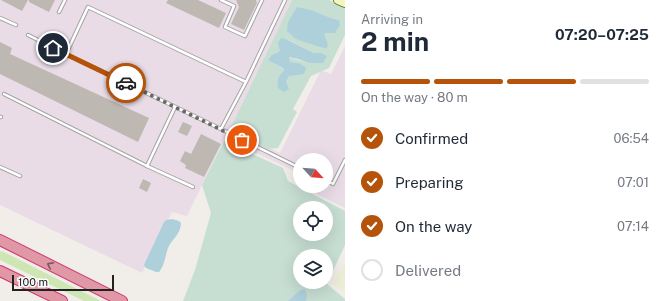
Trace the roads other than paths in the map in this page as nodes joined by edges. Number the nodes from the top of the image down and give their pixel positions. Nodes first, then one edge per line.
1 (65, 0) edge
2 (221, 0) edge
3 (262, 0) edge
4 (285, 0) edge
5 (338, 0) edge
6 (345, 4) edge
7 (59, 12) dead end
8 (0, 18) edge
9 (16, 25) dead end
10 (28, 35) dead end
11 (66, 54) junction
12 (246, 82) junction
13 (4, 94) dead end
14 (175, 107) junction
15 (221, 129) junction
16 (345, 160) edge
17 (293, 165) edge
18 (147, 166) junction
19 (0, 167) edge
20 (20, 176) dead end
21 (333, 184) edge
22 (193, 187) dead end
23 (0, 240) edge
24 (0, 271) edge
25 (62, 301) edge
26 (122, 301) edge

1 - 7 lane
2 - 3 lane
4 - 12 lane
5 - 6 main road
8 - 9 lane
10 - 11 lane
11 - 12 lane
11 - 14 lane
12 - 15 lane
13 - 18 lane
14 - 15 lane
14 - 18 lane
15 - 17 lane
16 - 21 lane
18 - 22 lane
19 - 20 lane
26 -> 23 highway
24 - 25 highway

